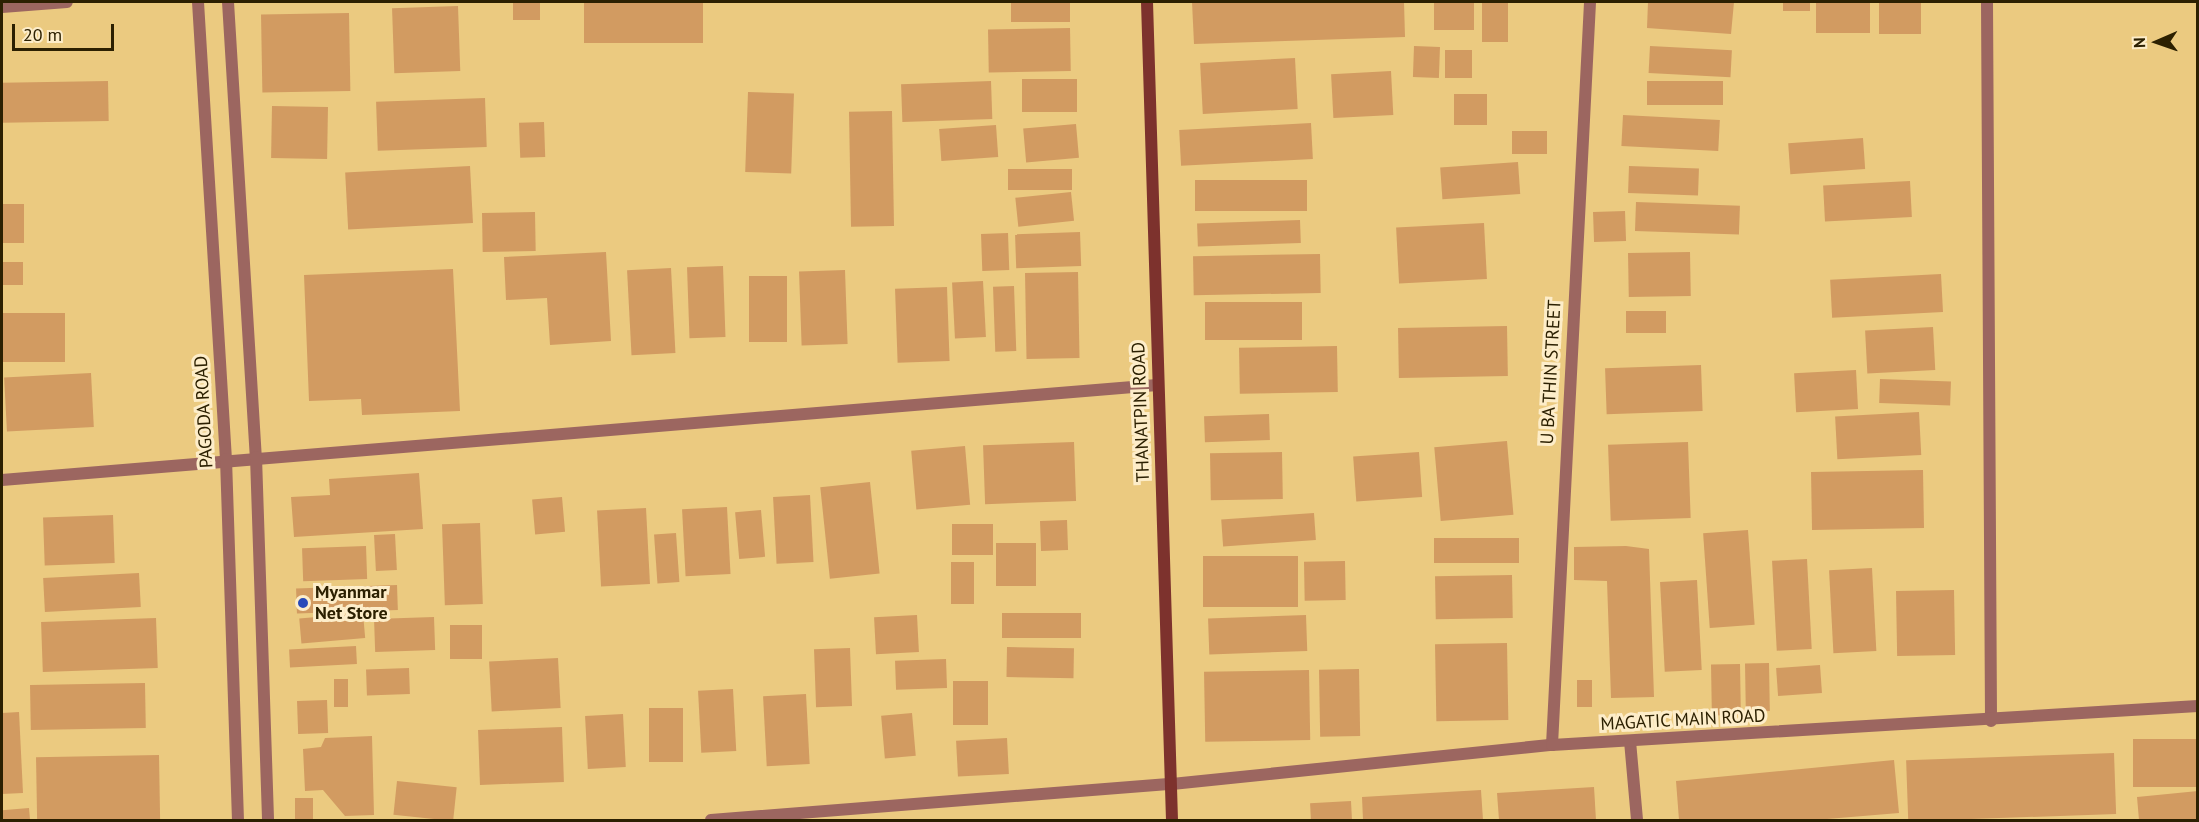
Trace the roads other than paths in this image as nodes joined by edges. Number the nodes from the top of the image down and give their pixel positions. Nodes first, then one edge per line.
1 (67, 2) edge
2 (198, 2) edge
3 (228, 2) edge
4 (1148, 2) edge
5 (1590, 2) edge
6 (1987, 2) edge
7 (2, 7) edge
8 (1157, 385) junction
9 (256, 457) junction
10 (226, 459) junction
11 (2, 480) edge
12 (2198, 706) edge
13 (1991, 721) junction
14 (1630, 741) junction
15 (1552, 745) junction
16 (1172, 784) junction
17 (238, 820) edge
18 (268, 820) edge
19 (711, 820) edge
20 (1172, 820) edge
21 (1637, 820) edge

1 - 7 street
2 - 10 street, PAGODA ROAD
3 - 9 street
4 - 8 main road, THANATPIN ROAD
5 - 15 street, U BA THIN STREET
6 - 13 street
8 - 9 street
8 - 16 main road, THANATPIN ROAD
9 - 10 street
9 - 18 street
10 - 11 street
10 - 17 street, PAGODA ROAD
12 - 13 street, MAGATIC MAIN ROAD
13 - 14 street, MAGATIC MAIN ROAD
14 - 15 street, MAGATIC MAIN ROAD
14 - 21 street
15 - 16 street, MAGATIC MAIN ROAD
16 - 19 street, MAGATIC MAIN ROAD
16 - 20 main road, THANATPIN ROAD

